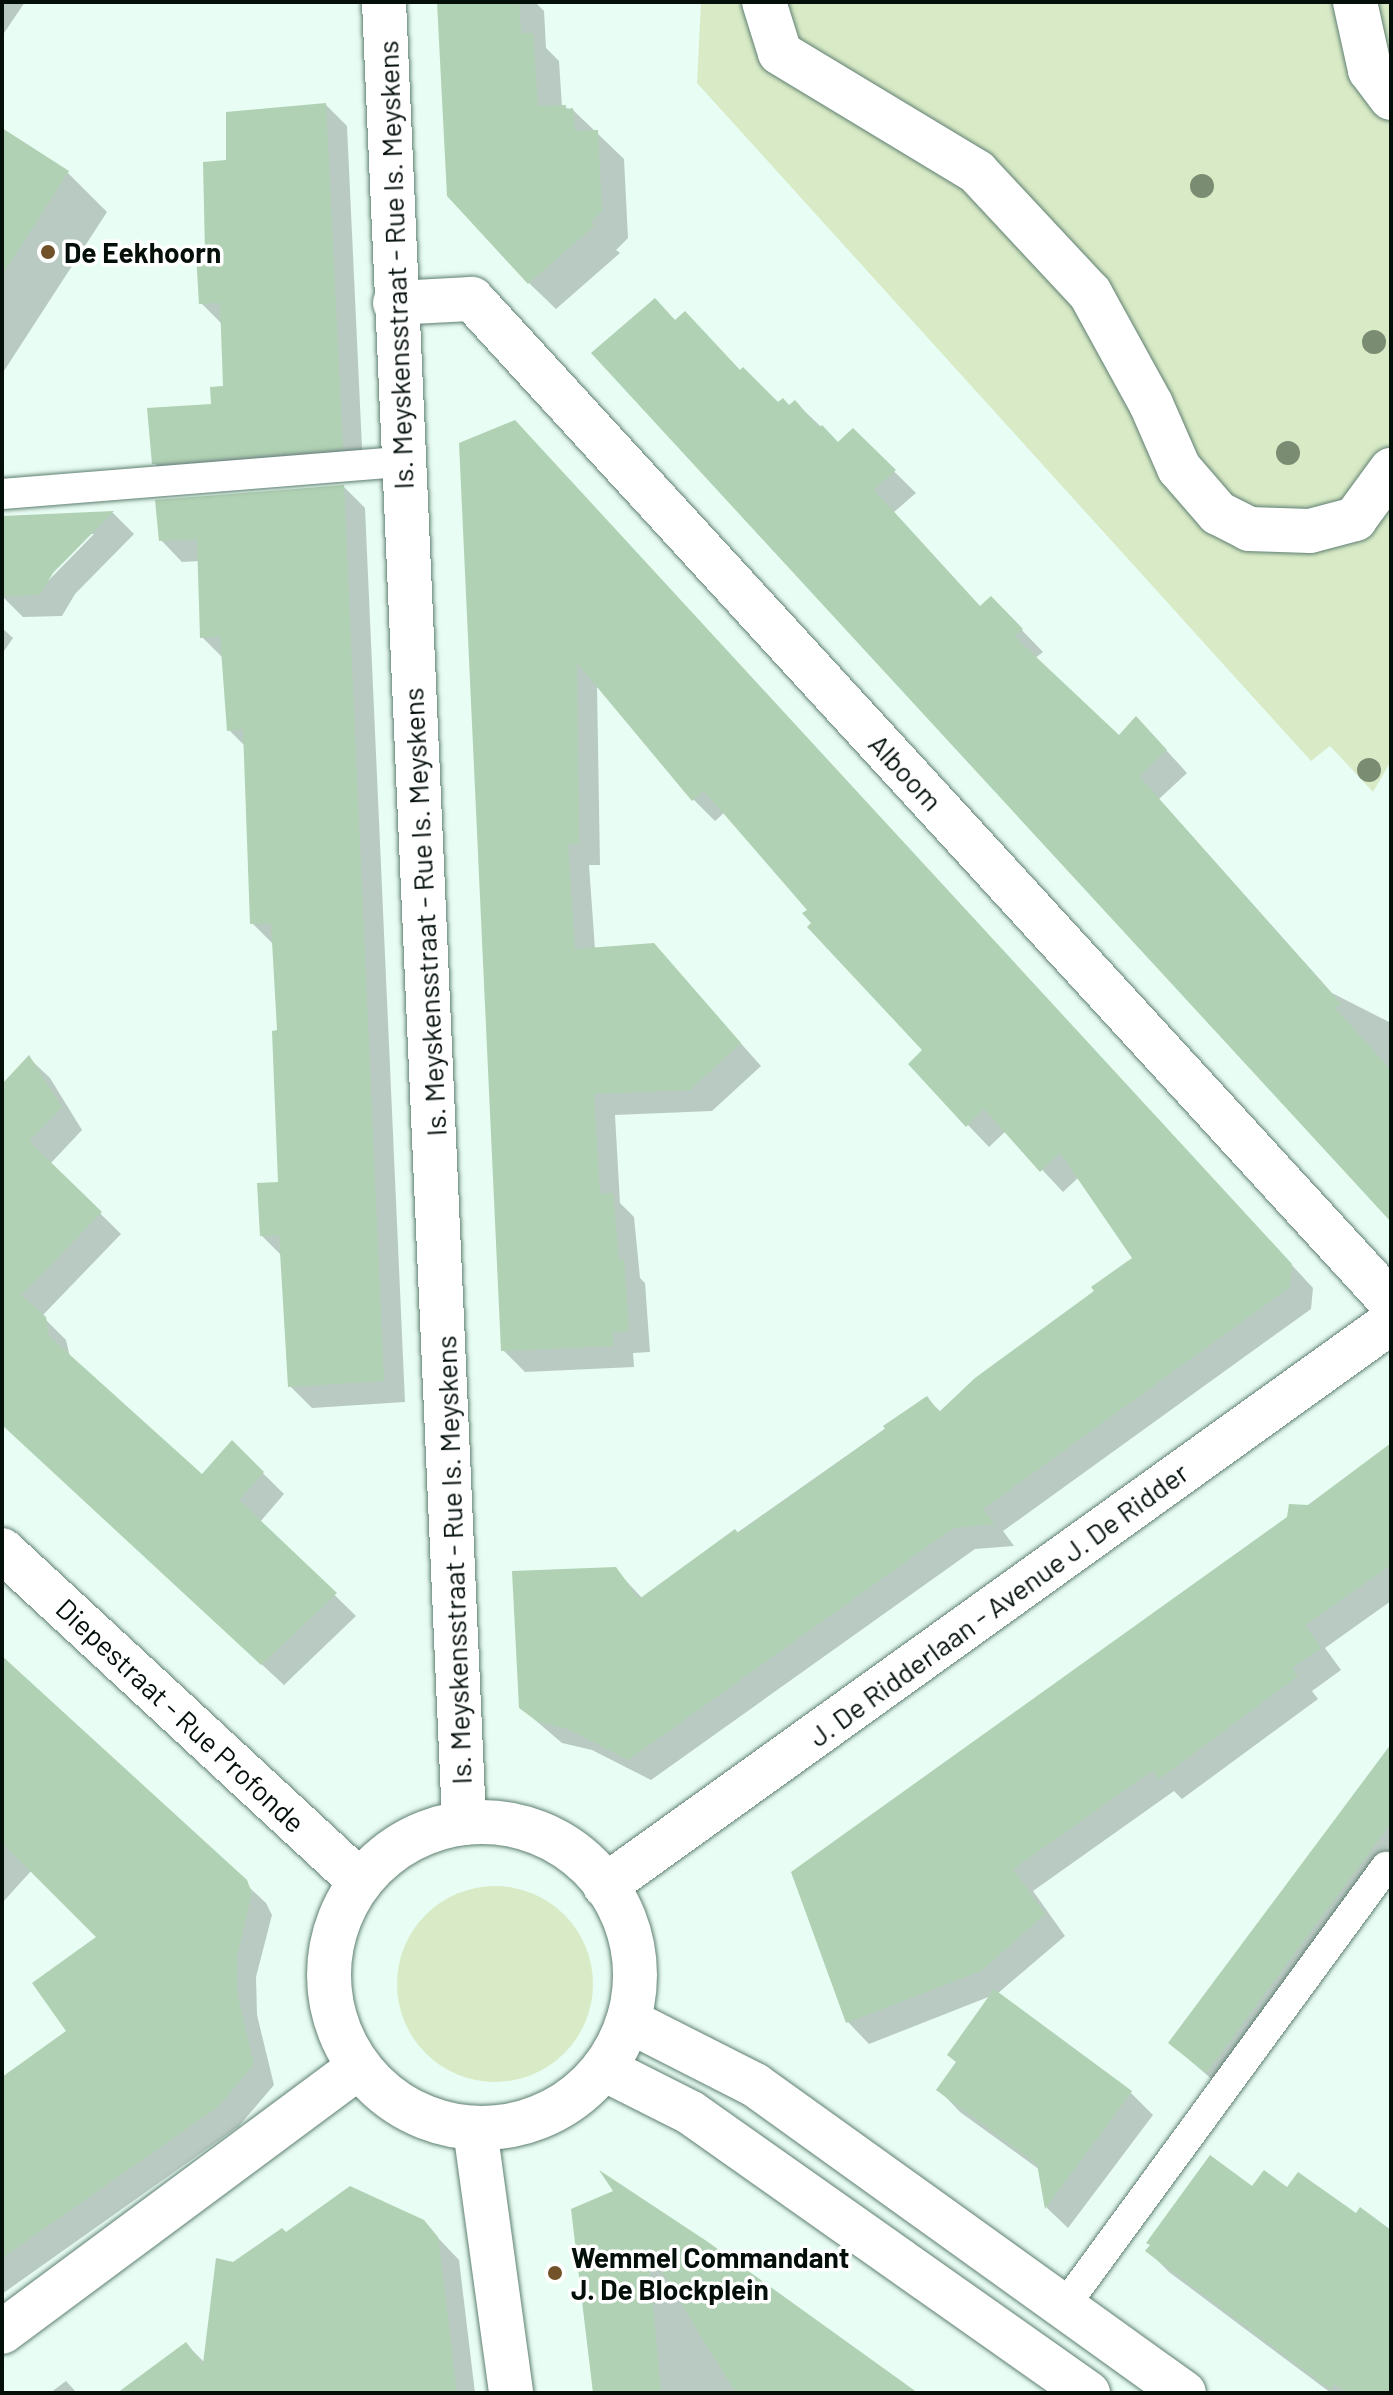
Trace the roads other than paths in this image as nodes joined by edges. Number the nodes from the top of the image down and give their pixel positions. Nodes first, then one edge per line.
1 (384, 2) edge
2 (764, 2) edge
3 (1355, 2) edge
4 (1391, 98) edge
5 (395, 303) junction
6 (403, 462) junction
7 (1391, 470) edge
8 (2, 494) edge
9 (1391, 1302) edge
10 (1391, 1322) edge
11 (2, 1550) edge
12 (464, 1823) junction
13 (1386, 1867) dead end
14 (360, 1881) junction
15 (605, 1886) junction
16 (629, 2021) junction
17 (359, 2067) junction
18 (604, 2069) junction
19 (475, 2129) junction
20 (1063, 2308) junction
21 (2, 2332) edge
22 (511, 2393) edge
23 (1088, 2393) edge
24 (1184, 2393) edge

1 - 5 street, Is. Meyskensstraat - Rue Is. Meyskens
2 - 7 street
3 - 4 street
5 - 6 street, Is. Meyskensstraat - Rue Is. Meyskens
5 - 9 street, Alboom
6 - 8 lane
6 - 12 street, Is. Meyskensstraat - Rue Is. Meyskens
10 - 15 street, J. De Ridderlaan - Avenue J. De Ridder
11 - 14 street, Diepestraat - Rue Profonde
12 - 14 street
12 - 15 street
13 - 20 lane
14 - 17 street
15 - 16 street
16 - 18 street
16 - 20 street
17 - 19 street
17 - 21 street
18 - 19 street
18 - 23 street
19 - 22 street
20 - 24 street

